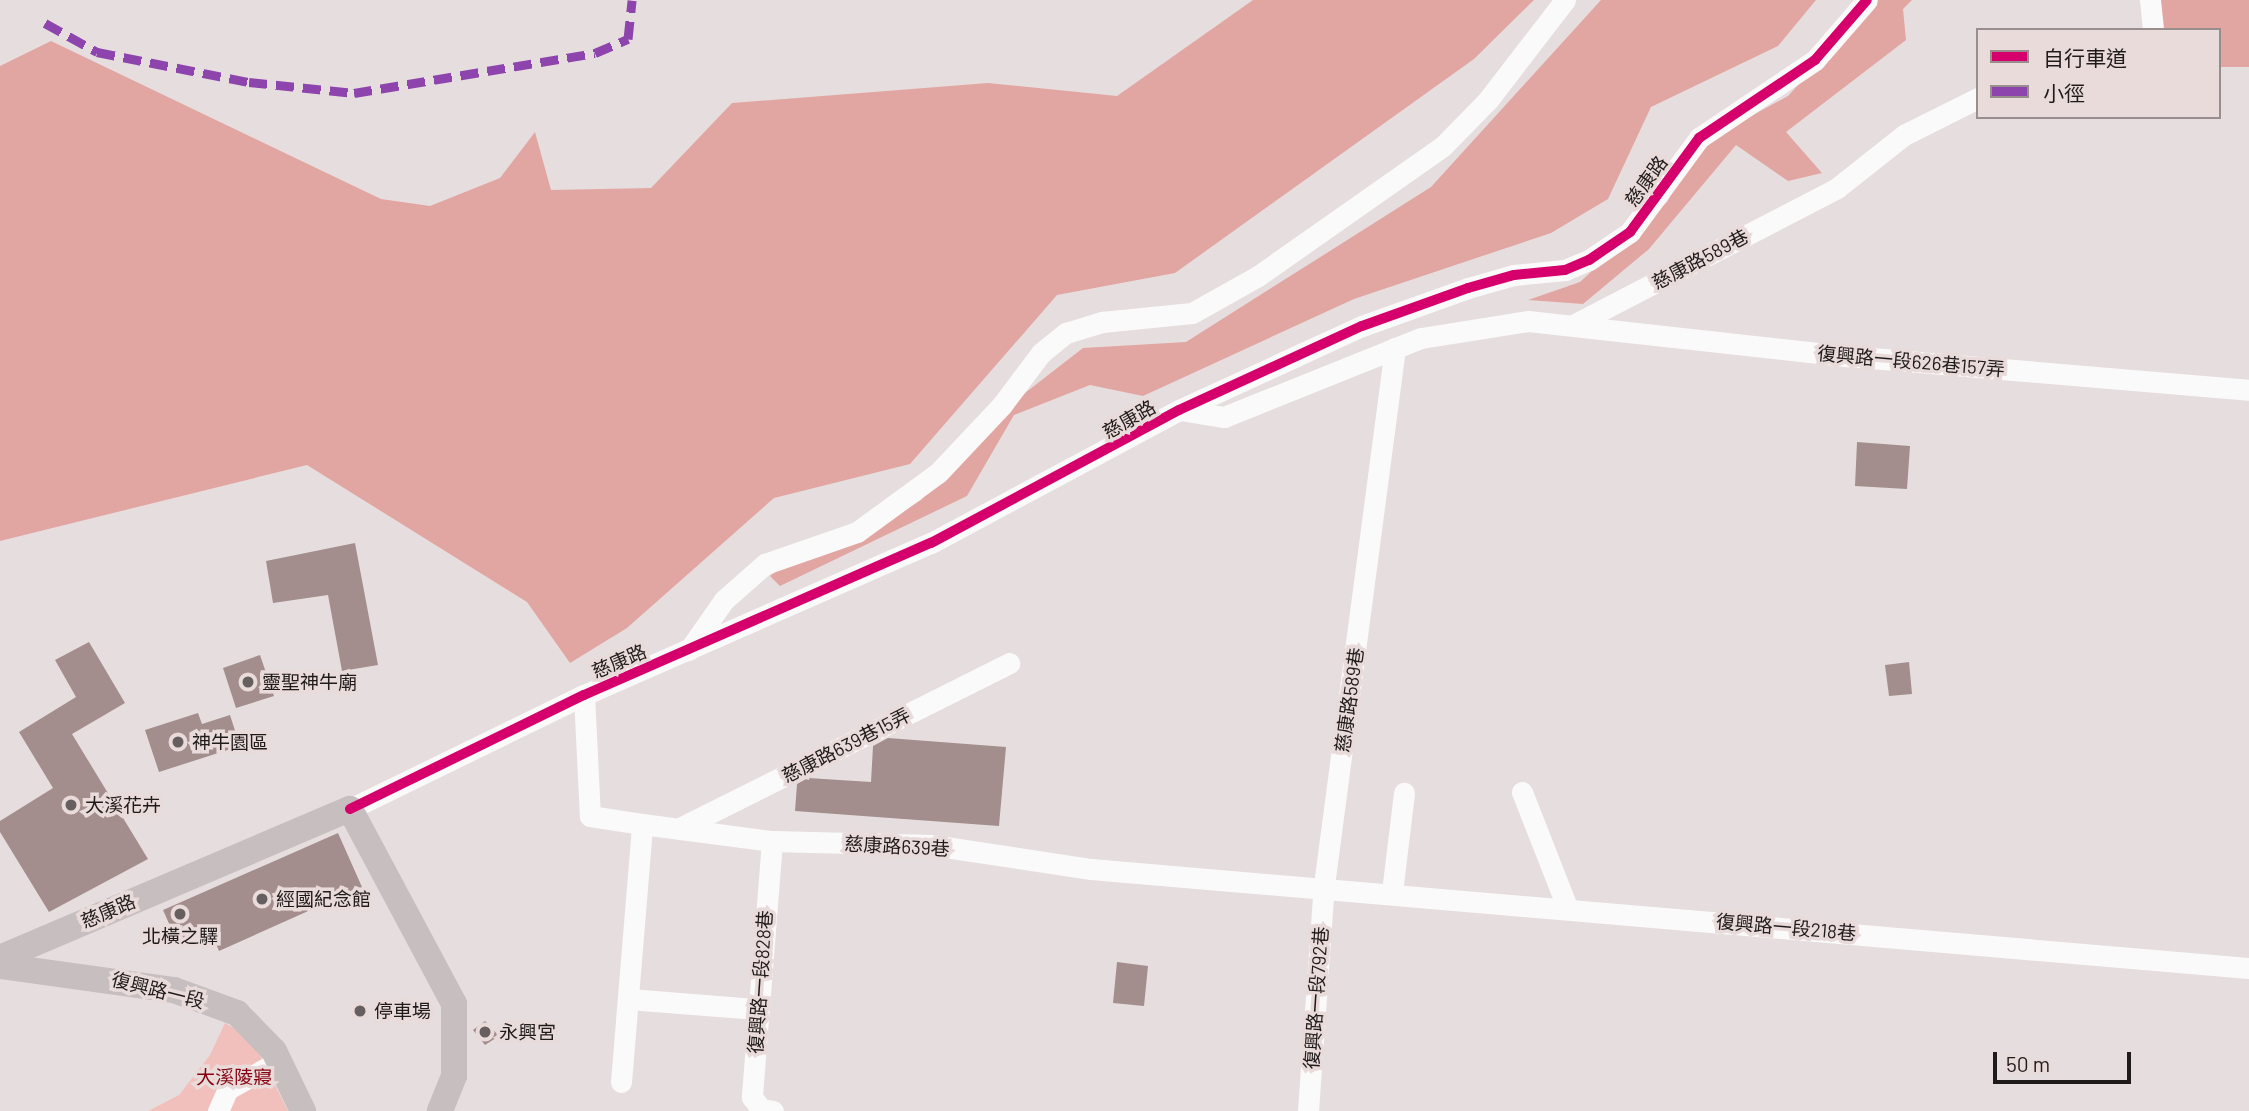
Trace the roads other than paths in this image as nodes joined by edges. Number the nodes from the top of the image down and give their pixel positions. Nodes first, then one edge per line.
1 (1565, 0) edge
2 (1867, 0) edge
3 (2150, 0) edge
4 (2153, 28) edge
5 (1976, 99) edge
6 (1575, 324) junction
7 (1395, 348) junction
8 (2249, 390) edge
9 (1179, 410) junction
10 (689, 650) junction
11 (1009, 663) dead end
12 (584, 695) junction
13 (1522, 792) dead end
14 (1404, 793) dead end
15 (349, 809) junction
16 (642, 824) junction
17 (682, 827) junction
18 (772, 841) junction
19 (1324, 886) junction
20 (1392, 892) junction
21 (1567, 907) junction
22 (0, 958) edge
23 (0, 966) edge
24 (2249, 968) edge
25 (629, 999) junction
26 (755, 1009) junction
27 (279, 1061) junction
28 (621, 1082) dead end
29 (218, 1111) edge
30 (303, 1111) edge
31 (440, 1111) edge
32 (773, 1111) edge
33 (1308, 1111) edge

1 - 10 street
2 - 9 street, 慈康路
3 - 4 street
5 - 6 street, 慈康路589巷
6 - 7 street
6 - 8 street, 復興路一段626巷157弄
7 - 9 street
7 - 19 street, 慈康路589巷
9 - 10 street, 慈康路
10 - 12 street, 慈康路
11 - 17 street, 慈康路639巷15弄
12 - 15 street, 慈康路
12 - 16 street, 慈康路639巷
13 - 21 street
14 - 20 street
15 - 22 main road, 慈康路
15 - 31 main road
16 - 17 street, 慈康路639巷
16 - 25 street
17 - 18 street, 慈康路639巷
18 - 19 street, 慈康路639巷
18 - 26 street, 復興路一段828巷
19 - 20 street, 復興路一段218巷
19 - 33 street, 復興路一段792巷
20 - 21 street, 復興路一段218巷
21 - 24 street, 復興路一段218巷
23 - 27 main road, 復興路一段
25 - 26 street
25 - 28 street
26 - 32 street, 復興路一段828巷
27 - 29 street
27 - 30 main road, 復興路一段

